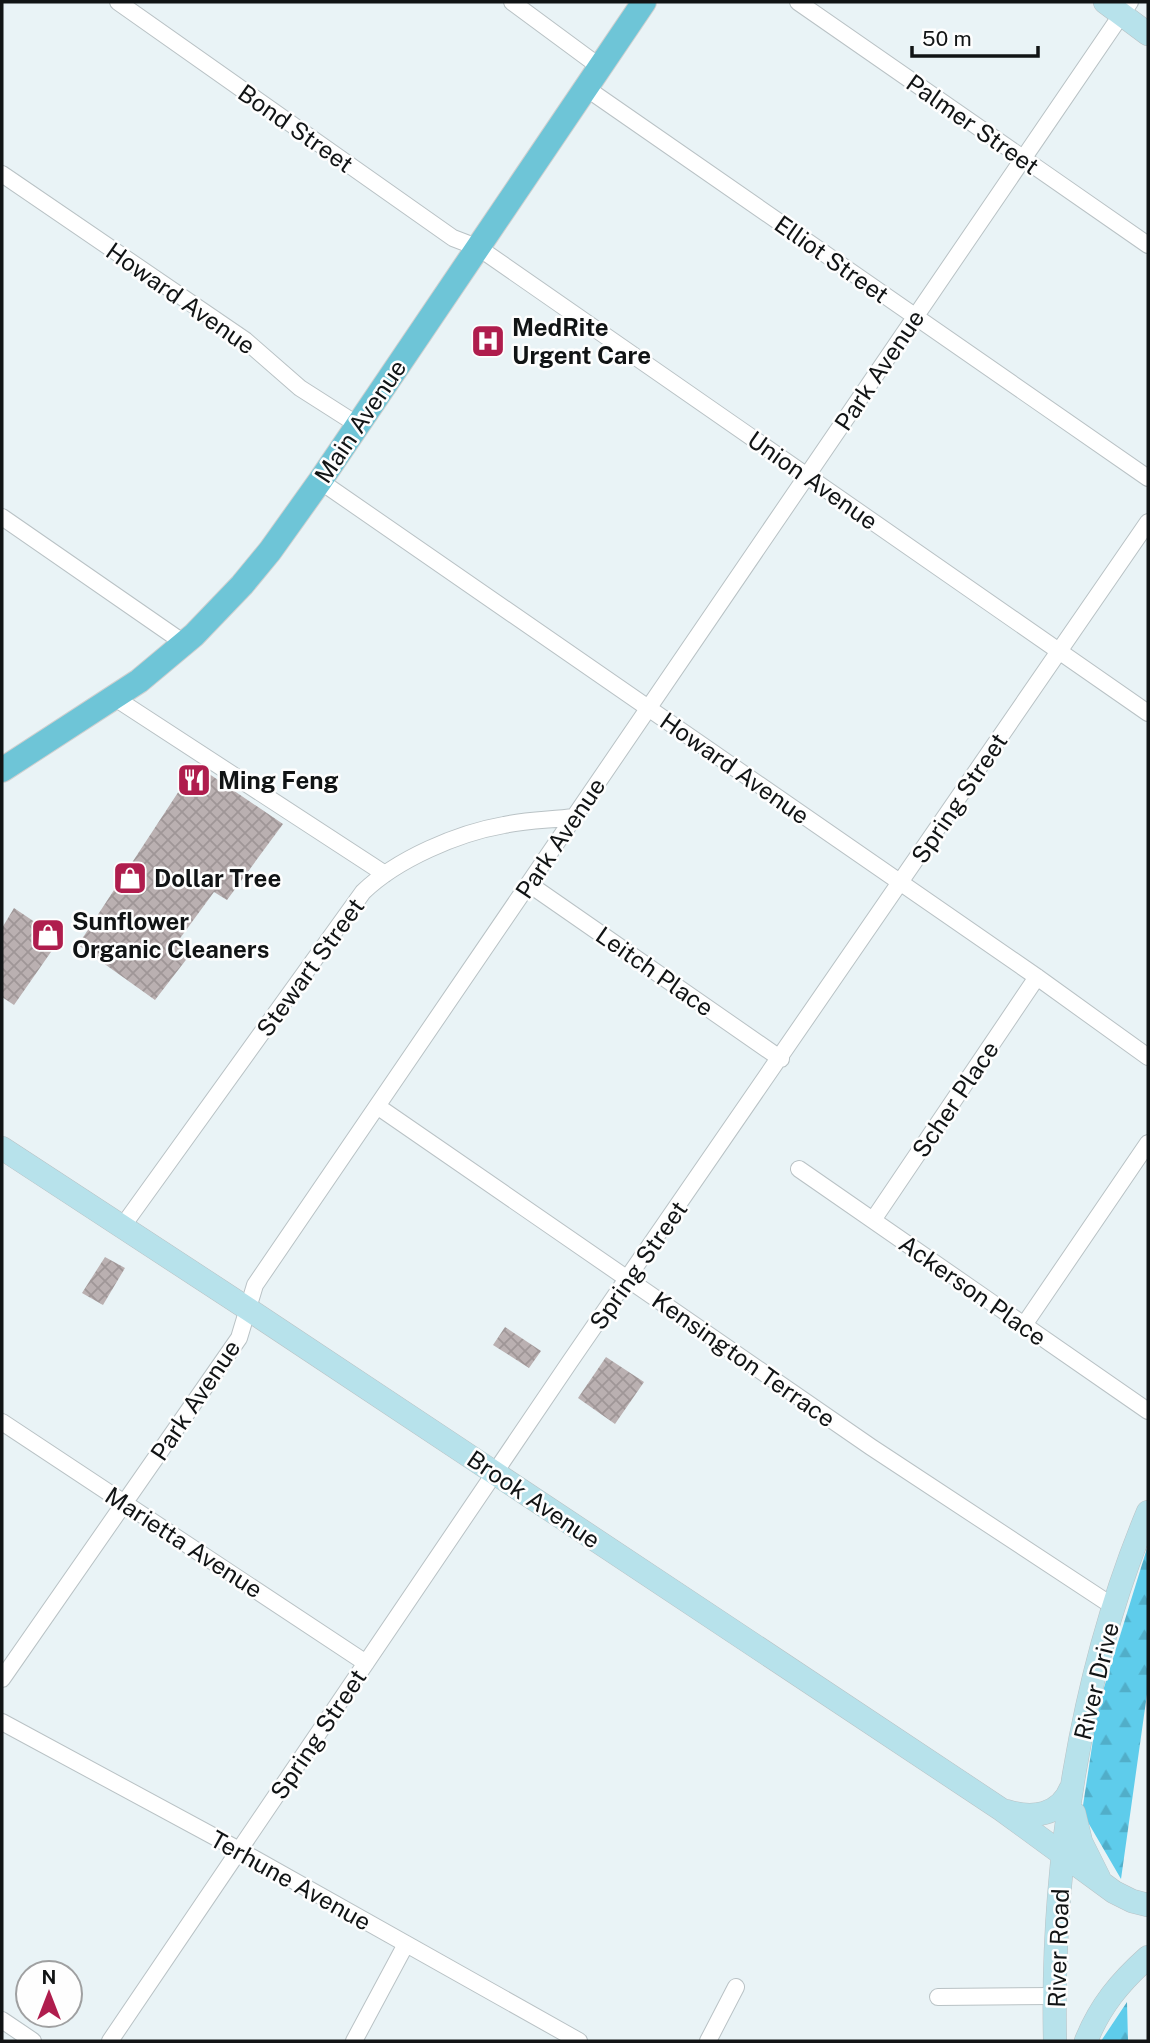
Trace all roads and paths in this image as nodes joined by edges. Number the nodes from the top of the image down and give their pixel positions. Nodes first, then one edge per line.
1 (118, 2) edge
2 (512, 2) edge
3 (644, 2) edge
4 (798, 2) edge
5 (1119, 6) edge
6 (1148, 34) edge
7 (600, 67) junction
8 (586, 88) junction
9 (1023, 158) junction
10 (2, 174) edge
11 (1148, 245) edge
12 (479, 248) junction
13 (915, 317) junction
14 (358, 425) junction
15 (807, 476) junction
16 (1148, 478) edge
17 (320, 481) junction
18 (2, 517) edge
19 (1148, 522) edge
20 (184, 643) junction
21 (1060, 651) junction
22 (115, 698) junction
23 (648, 708) junction
24 (1148, 713) edge
25 (2, 770) edge
26 (574, 817) junction
27 (385, 874) junction
28 (902, 883) junction
29 (529, 884) junction
30 (1037, 977) junction
31 (1148, 1057) edge
32 (780, 1059) junction
33 (377, 1106) junction
34 (1148, 1143) edge
35 (2, 1149) edge
36 (799, 1169) dead end
37 (873, 1220) junction
38 (122, 1227) junction
39 (628, 1279) junction
40 (248, 1309) junction
41 (1024, 1325) junction
42 (1148, 1411) edge
43 (2, 1422) edge
44 (495, 1473) junction
45 (124, 1503) junction
46 (1148, 1511) edge
47 (1114, 1607) junction
48 (366, 1662) junction
49 (2, 1679) edge
50 (2, 1722) edge
51 (1073, 1782) junction
52 (1002, 1810) junction
53 (239, 1850) junction
54 (1063, 1856) junction
55 (1114, 1892) junction
56 (1148, 1905) edge
57 (406, 1944) junction
58 (1148, 1957) edge
59 (736, 1987) dead end
60 (1055, 1996) junction
61 (939, 1997) dead end
62 (2, 2020) edge
63 (575, 2040) edge
64 (33, 2041) edge
65 (110, 2041) edge
66 (355, 2041) edge
67 (708, 2041) edge
68 (1055, 2041) edge
69 (1086, 2041) edge

1 - 12 street, Bond Street
2 - 7 street
3 - 7 main road, Main Avenue
4 - 9 street, Palmer Street
5 - 6 main road
5 - 9 street, Park Avenue
7 - 8 main road, Main Avenue
8 - 12 main road, Main Avenue
8 - 13 street, Elliot Street
9 - 11 street, Palmer Street
9 - 13 street, Park Avenue
10 - 14 street, Howard Avenue
12 - 14 main road, Main Avenue
12 - 15 street, Union Avenue
13 - 15 street, Park Avenue
13 - 16 street, Elliot Street
14 - 17 main road, Main Avenue
15 - 21 street, Union Avenue
15 - 23 street, Park Avenue
17 - 20 main road, Main Avenue
17 - 23 street, Howard Avenue
18 - 20 street
19 - 21 street, Spring Street
20 - 22 main road, Main Avenue
21 - 24 street, Union Avenue
21 - 28 street, Spring Street
22 - 25 main road, Main Avenue
22 - 27 street
23 - 26 street, Park Avenue
23 - 28 street, Howard Avenue
26 - 27 street, Stewart Street
26 - 29 street, Park Avenue
27 - 38 street, Stewart Street
28 - 30 street, Howard Avenue
28 - 32 street, Spring Street
29 - 32 street, Leitch Place
29 - 33 street, Park Avenue
30 - 31 street, Howard Avenue
30 - 37 street, Scher Place
32 - 39 street, Spring Street
33 - 39 street, Kensington Terrace
33 - 40 street, Park Avenue
34 - 41 street
35 - 38 main road, Brook Avenue
36 - 37 street, Ackerson Place
37 - 41 street, Ackerson Place
38 - 40 main road, Brook Avenue
39 - 44 street, Spring Street
39 - 47 street, Kensington Terrace
40 - 44 main road, Brook Avenue
40 - 45 street, Park Avenue
41 - 42 street, Ackerson Place
43 - 45 street, Marietta Avenue
44 - 48 street, Spring Street
44 - 52 main road, Brook Avenue
45 - 48 street, Marietta Avenue
45 - 49 street, Park Avenue
46 - 47 main road, River Drive
47 - 51 main road, River Drive
48 - 53 street, Spring Street
50 - 53 street, Terhune Avenue
51 - 52 main road
51 - 54 main road, River Drive
51 - 55 main road
52 - 54 main road, Brook Avenue
53 - 57 street, Terhune Avenue
53 - 65 street, Spring Street
54 - 55 main road, Brook Avenue
54 - 60 main road, River Road
55 - 56 main road, Brook Avenue
57 - 63 street, Terhune Avenue
57 - 66 street
58 - 69 main road
59 - 67 street
60 - 61 street
60 - 68 main road, River Road
62 - 64 street

